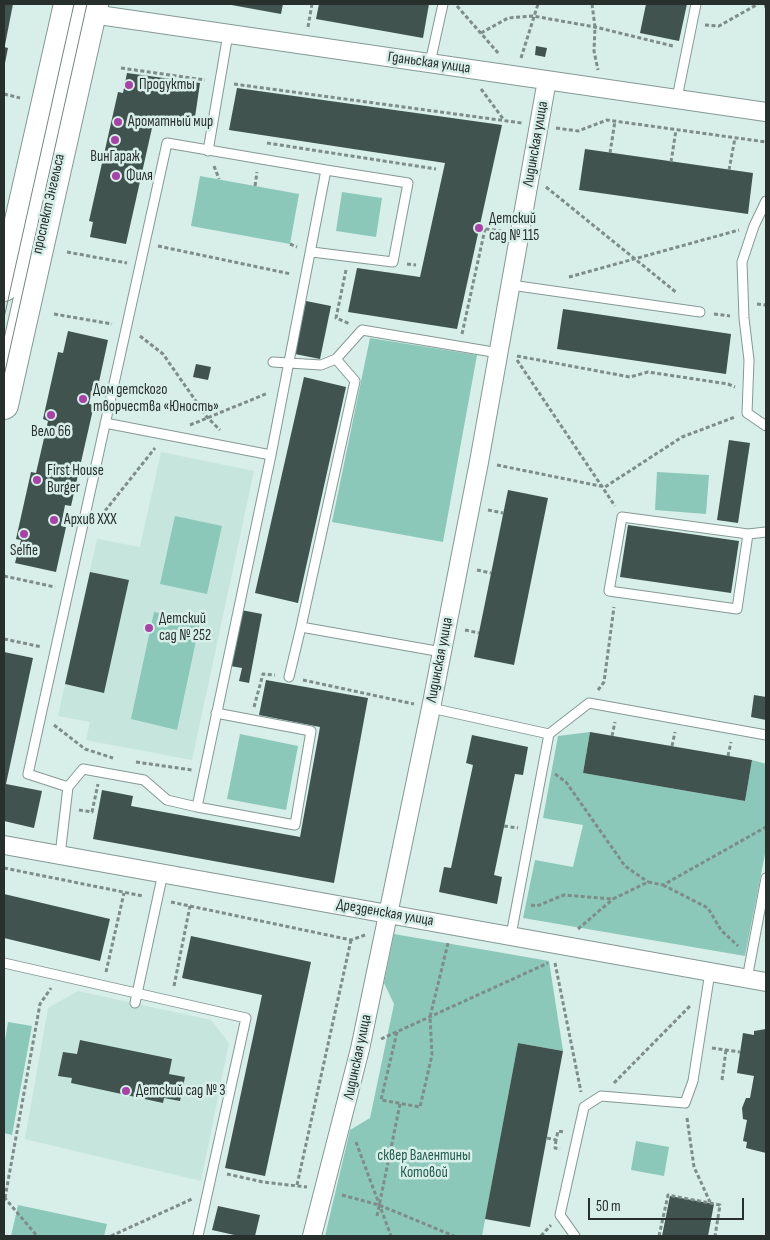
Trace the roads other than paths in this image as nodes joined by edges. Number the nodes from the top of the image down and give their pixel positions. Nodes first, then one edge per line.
1 (443, 4) edge
2 (696, 4) edge
3 (85, 7) edge
4 (228, 34) junction
5 (430, 63) junction
6 (547, 80) junction
7 (677, 98) junction
8 (766, 112) edge
9 (208, 151) junction
10 (326, 170) junction
11 (766, 202) edge
12 (312, 252) junction
13 (511, 285) junction
14 (4, 287) edge
15 (700, 312) road end
16 (499, 352) junction
17 (336, 359) junction
18 (272, 362) dead end
19 (288, 362) junction
20 (4, 405) edge
21 (106, 423) junction
22 (766, 426) edge
23 (271, 455) junction
24 (766, 532) edge
25 (748, 534) junction
26 (301, 627) junction
27 (442, 652) junction
28 (289, 677) road end
29 (431, 708) junction
30 (216, 713) junction
31 (549, 734) junction
32 (766, 735) edge
33 (68, 787) junction
34 (197, 807) junction
35 (4, 845) edge
36 (60, 855) junction
37 (162, 873) junction
38 (766, 878) edge
39 (386, 921) junction
40 (511, 935) junction
41 (4, 963) edge
42 (747, 979) junction
43 (709, 980) junction
44 (766, 982) edge
45 (137, 993) junction
46 (135, 1003) dead end
47 (198, 1236) edge
48 (312, 1236) edge
49 (575, 1236) edge

1 - 5 lane
2 - 7 lane
3 - 4 street, Гданьская улица
3 - 14 main road, проспект Энгельса
3 - 20 main road, проспект Энгельса
4 - 5 street, Гданьская улица
4 - 9 lane
5 - 6 street, Гданьская улица
6 - 7 street, Гданьская улица
6 - 13 street, Лидинская улица
7 - 8 street, Гданьская улица
9 - 10 lane
9 - 21 lane
10 - 12 lane
10 - 12 lane
11 - 22 lane
12 - 19 lane
13 - 15 lane
13 - 16 street, Лидинская улица
16 - 17 lane
16 - 27 street, Лидинская улица
17 - 19 lane
17 - 26 lane
18 - 19 lane
19 - 23 lane
21 - 23 lane
21 - 33 lane
23 - 30 lane
24 - 25 lane
25 - 25 lane
26 - 27 lane
26 - 28 lane
27 - 29 street, Лидинская улица
29 - 31 lane
29 - 39 street, Лидинская улица
30 - 34 lane
30 - 34 lane
31 - 32 lane
31 - 40 lane
33 - 34 lane
33 - 36 lane
35 - 36 street, Дрезденская улица
36 - 37 street, Дрезденская улица
37 - 39 street, Дрезденская улица
37 - 45 lane
38 - 42 lane
39 - 40 street, Дрезденская улица
39 - 48 street, Лидинская улица
40 - 43 street, Дрезденская улица
41 - 45 lane
42 - 43 street, Дрезденская улица
42 - 44 street, Дрезденская улица
43 - 49 lane
45 - 46 lane
45 - 47 lane

